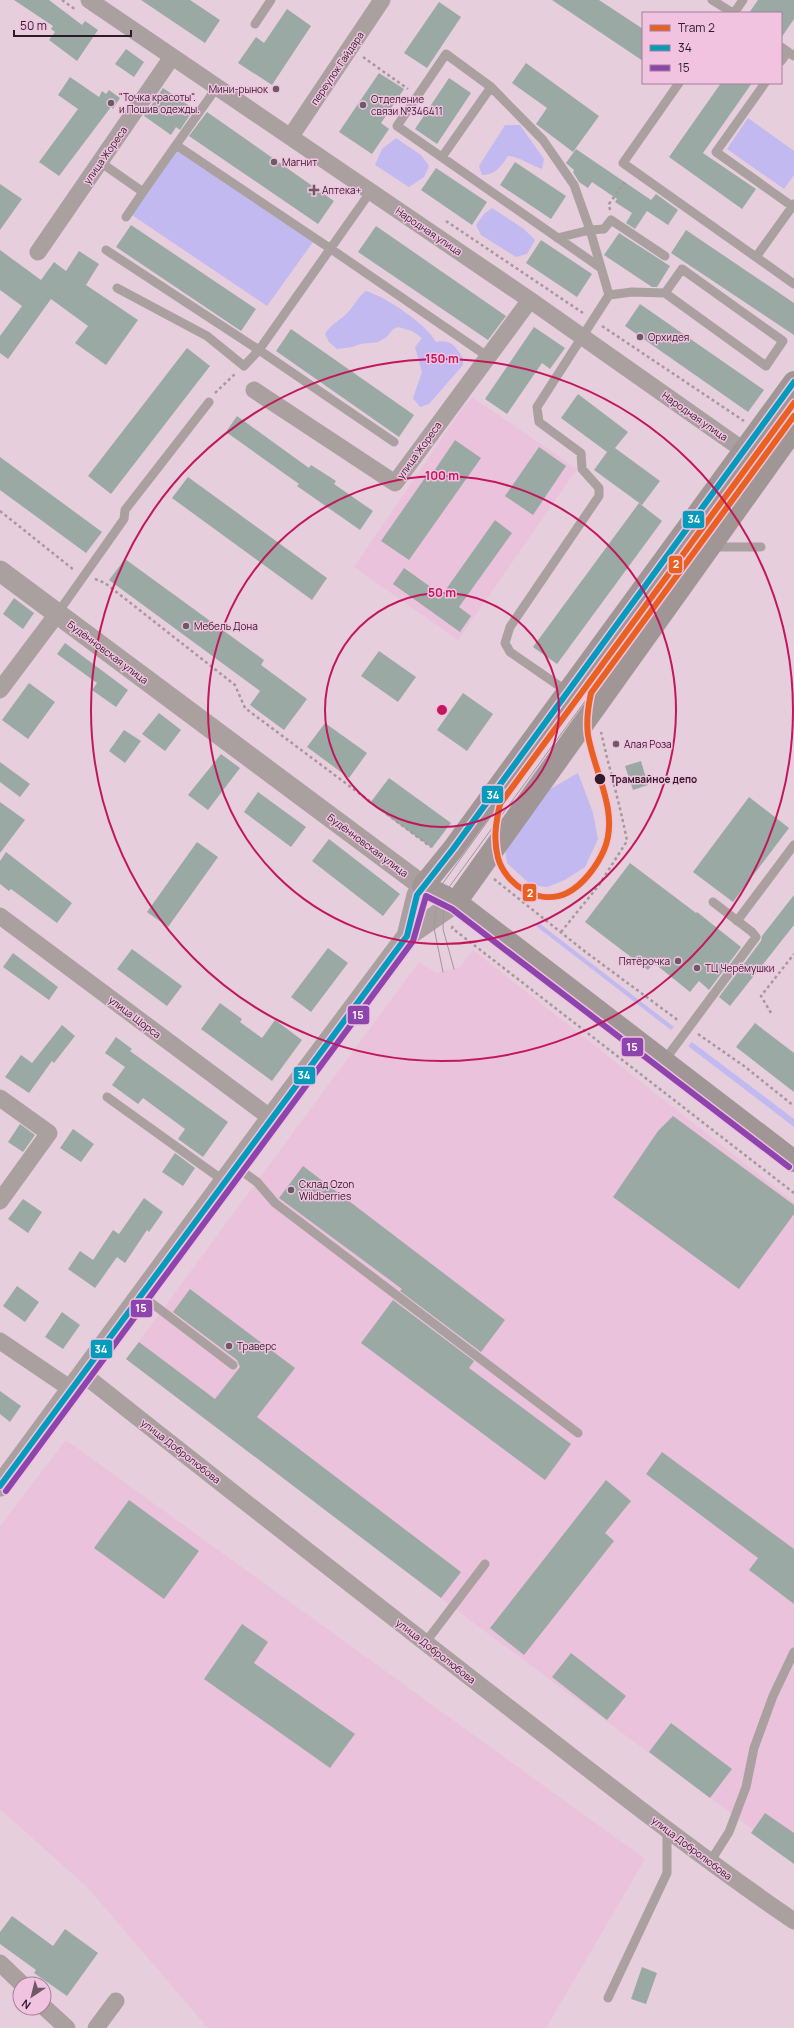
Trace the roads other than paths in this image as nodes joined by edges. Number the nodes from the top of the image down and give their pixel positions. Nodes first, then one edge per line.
1 (89, 0) edge
2 (271, 0) edge
3 (382, 0) edge
4 (712, 0) edge
5 (743, 0) edge
6 (731, 12) edge
7 (255, 24) dead end
8 (788, 51) edge
9 (172, 57) junction
10 (782, 60) edge
11 (678, 84) edge
12 (764, 84) edge
13 (216, 87) junction
14 (491, 87) junction
15 (291, 136) junction
16 (176, 145) junction
17 (442, 157) junction
18 (100, 162) junction
19 (370, 191) junction
20 (143, 192) junction
21 (793, 205) edge
22 (126, 217) dead end
23 (590, 230) junction
24 (557, 238) junction
25 (331, 249) junction
26 (106, 250) dead end
27 (38, 252) dead end
28 (665, 256) dead end
29 (756, 257) junction
30 (601, 268) junction
31 (794, 284) edge
32 (117, 288) dead end
33 (664, 293) junction
34 (610, 295) junction
35 (530, 300) junction
36 (583, 337) junction
37 (259, 350) junction
38 (487, 356) junction
39 (794, 382) edge
40 (254, 390) dead end
41 (209, 402) road end
42 (794, 429) edge
43 (394, 442) dead end
44 (744, 450) junction
45 (766, 466) junction
46 (708, 547) junction
47 (761, 547) dead end
48 (0, 571) edge
49 (57, 614) junction
50 (0, 690) edge
51 (568, 692) junction
52 (794, 845) edge
53 (423, 886) junction
54 (456, 902) junction
55 (712, 902) dead end
56 (0, 916) edge
57 (737, 921) junction
58 (407, 936) junction
59 (664, 1061) junction
60 (107, 1097) dead end
61 (0, 1098) edge
62 (271, 1118) junction
63 (794, 1160) edge
64 (230, 1174) junction
65 (0, 1201) edge
66 (141, 1294) junction
67 (0, 1341) edge
68 (233, 1365) dead end
69 (77, 1381) junction
70 (578, 1433) dead end
71 (0, 1486) edge
72 (485, 1564) dead end
73 (425, 1643) junction
74 (794, 1652) edge
75 (667, 1829) junction
76 (710, 1862) junction
77 (794, 1920) edge
78 (0, 1963) edge
79 (14, 1976) edge
80 (608, 1998) dead end
81 (116, 2001) dead end
82 (52, 2014) edge
83 (67, 2028) edge
84 (96, 2028) edge

1 - 9 street, Народная улица
2 - 7 lane
3 - 15 street, переулок Гайдара
4 - 6 lane
5 - 6 lane
8 - 10 lane
9 - 13 street, Народная улица
9 - 18 street, улица Жореса
11 - 29 lane
12 - 21 lane
13 - 15 street, Народная улица
13 - 16 lane
14 - 17 lane
14 - 17 lane
14 - 23 lane
15 - 19 street, Народная улица
16 - 20 lane
16 - 25 lane
17 - 24 lane
18 - 20 lane
18 - 27 street, улица Жореса
19 - 25 lane
19 - 35 street, Народная улица
20 - 22 lane
21 - 29 lane
23 - 24 lane
23 - 28 lane
23 - 30 lane
24 - 30 lane
25 - 37 lane
25 - 38 lane
26 - 37 lane
29 - 31 lane
30 - 34 lane
32 - 37 lane
33 - 33 lane
33 - 34 lane
34 - 36 lane
35 - 36 street, Народная улица
35 - 38 street, улица Жореса
36 - 44 street, Народная улица
36 - 51 lane
37 - 43 lane
38 - 40 street, улица Жореса
39 - 44 main road
41 - 49 lane
42 - 45 main road
44 - 45 street, Народная улица
44 - 51 main road
45 - 46 main road
46 - 47 lane
46 - 54 main road
48 - 49 street, Будённовская улица
49 - 50 street
49 - 53 street, Будённовская улица
51 - 53 main road
52 - 57 lane
53 - 54 main road, Будённовская улица
53 - 58 street
54 - 58 street
54 - 59 main road, Будённовская улица
55 - 57 lane
56 - 62 street, улица Щорса
57 - 59 lane
58 - 62 street
59 - 63 main road, Будённовская улица
60 - 64 lane
61 - 65 street
62 - 64 street
64 - 66 street
64 - 70 lane
66 - 68 lane
66 - 69 street
67 - 69 street, улица Добролюбова
69 - 71 street
69 - 73 street, улица Добролюбова
72 - 73 lane
73 - 75 street, улица Добролюбова
74 - 76 lane
75 - 76 street, улица Добролюбова
75 - 80 lane
76 - 77 street, улица Добролюбова
78 - 79 street
81 - 84 street
82 - 83 street

